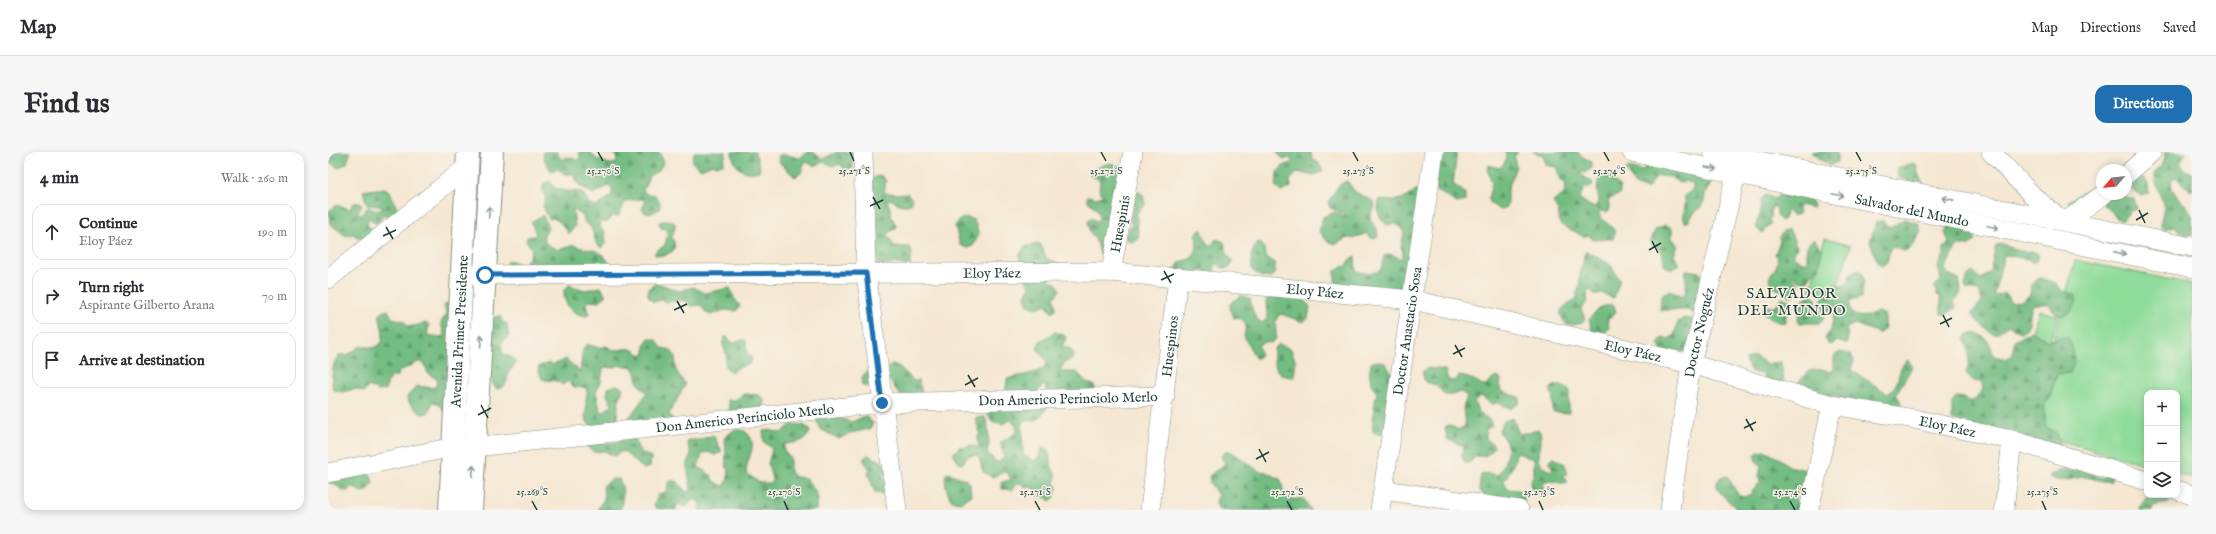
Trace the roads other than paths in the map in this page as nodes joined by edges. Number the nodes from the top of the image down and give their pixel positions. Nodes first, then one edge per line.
1 (492, 152) edge
2 (863, 152) edge
3 (1133, 152) edge
4 (1434, 152) edge
5 (1712, 152) edge
6 (1790, 152) edge
7 (1991, 152) edge
8 (2152, 152) edge
9 (1642, 153) edge
10 (468, 159) edge
11 (1738, 166) junction
12 (2132, 170) edge
13 (1773, 173) junction
14 (2096, 200) edge
15 (2065, 222) junction
16 (2061, 241) junction
17 (2192, 247) edge
18 (2192, 268) edge
19 (1112, 272) junction
20 (866, 273) junction
21 (462, 275) junction
22 (485, 275) junction
23 (1178, 277) junction
24 (328, 280) edge
25 (1413, 300) junction
26 (1691, 364) junction
27 (1165, 396) junction
28 (882, 403) junction
29 (1832, 405) junction
30 (2012, 440) junction
31 (464, 447) junction
32 (328, 473) edge
33 (2144, 480) edge
34 (1384, 490) junction
35 (2180, 491) edge
36 (2192, 495) edge
37 (450, 510) edge
38 (471, 510) edge
39 (897, 510) edge
40 (1150, 510) edge
41 (1380, 510) edge
42 (1519, 510) edge
43 (1670, 510) edge
44 (1809, 510) edge
45 (2004, 510) edge

22 -> 1 main road, Avenida Primer Presidente
2 - 20 street
3 - 19 street, Huespinis
4 - 25 street, Doctor Anastacio Sosa
5 - 11 street, Salvador del Mundo
6 - 13 street
7 - 15 street
8 - 12 street
9 -> 11 street, Salvador del Mundo
10 - 21 main road, Avenida Primer Presidente
10 - 24 street
11 - 13 street, Salvador del Mundo
11 - 26 street, Doctor Noguéz
15 -> 13 street, Salvador del Mundo
13 -> 16 street, Salvador del Mundo
14 - 15 street
15 - 16 street
15 - 17 street, Salvador del Mundo
16 -> 18 street, Salvador del Mundo
19 - 20 street, Eloy Páez
19 - 23 street, Eloy Páez
20 - 22 street, Eloy Páez
20 - 28 street
21 - 22 street, Eloy Páez
21 - 31 main road, Avenida Primer Presidente
31 -> 22 main road, Avenida Primer Presidente
23 - 25 street, Eloy Páez
23 - 27 street, Huespinos
25 - 26 street, Eloy Páez
25 - 34 street, Doctor Anastacio Sosa
26 - 29 street, Eloy Páez
26 - 43 street, Doctor Noguéz
27 - 28 street, Don Americo Perinciolo Merlo
27 - 40 street, Huespinos
28 - 31 street, Don Americo Perinciolo Merlo
28 - 39 street
29 - 30 street, Eloy Páez
29 - 44 street
30 - 33 street, Eloy Páez
30 - 45 street
31 - 32 street, Don Americo Perinciolo Merlo
31 - 37 main road, Avenida Primer Presidente
38 -> 31 main road, Avenida Primer Presidente
34 - 41 street, Doctor Anastacio Sosa
34 - 42 street
35 - 36 street

